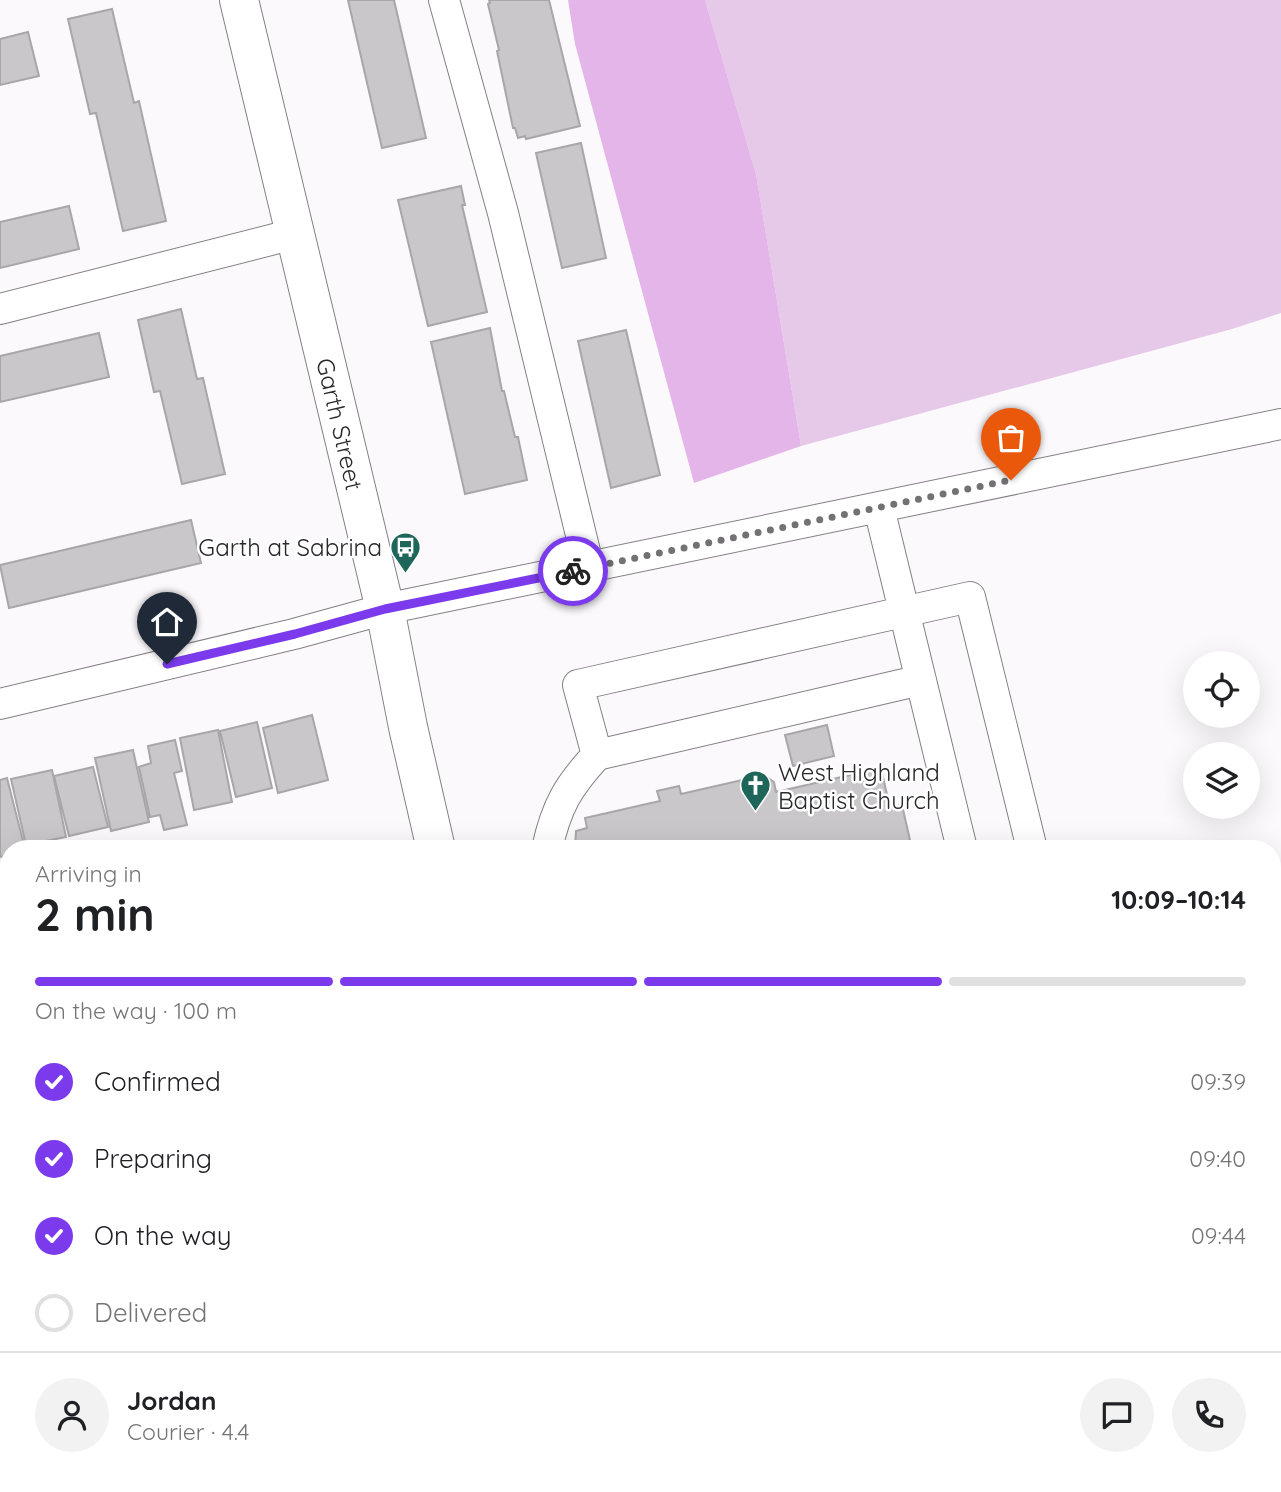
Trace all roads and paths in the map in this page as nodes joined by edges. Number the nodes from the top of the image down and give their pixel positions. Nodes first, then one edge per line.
1 (239, 0) edge
2 (444, 0) edge
3 (295, 234) junction
4 (0, 309) edge
5 (1281, 424) edge
6 (879, 508) junction
7 (590, 568) junction
8 (385, 609) junction
9 (904, 612) junction
10 (921, 680) junction
11 (0, 704) edge
12 (597, 755) junction
13 (434, 840) edge
14 (549, 840) edge
15 (960, 840) edge
16 (1030, 840) edge

1 - 3 main road, Garth Street
2 - 7 street
3 - 4 street
3 - 8 main road, Garth Street
5 - 6 street
6 - 7 street
6 - 9 street
7 - 8 street
8 - 11 street
8 - 13 main road, Garth Street
9 - 10 street
9 - 12 street
9 - 16 street
10 - 12 street
10 - 15 street
12 - 14 street

